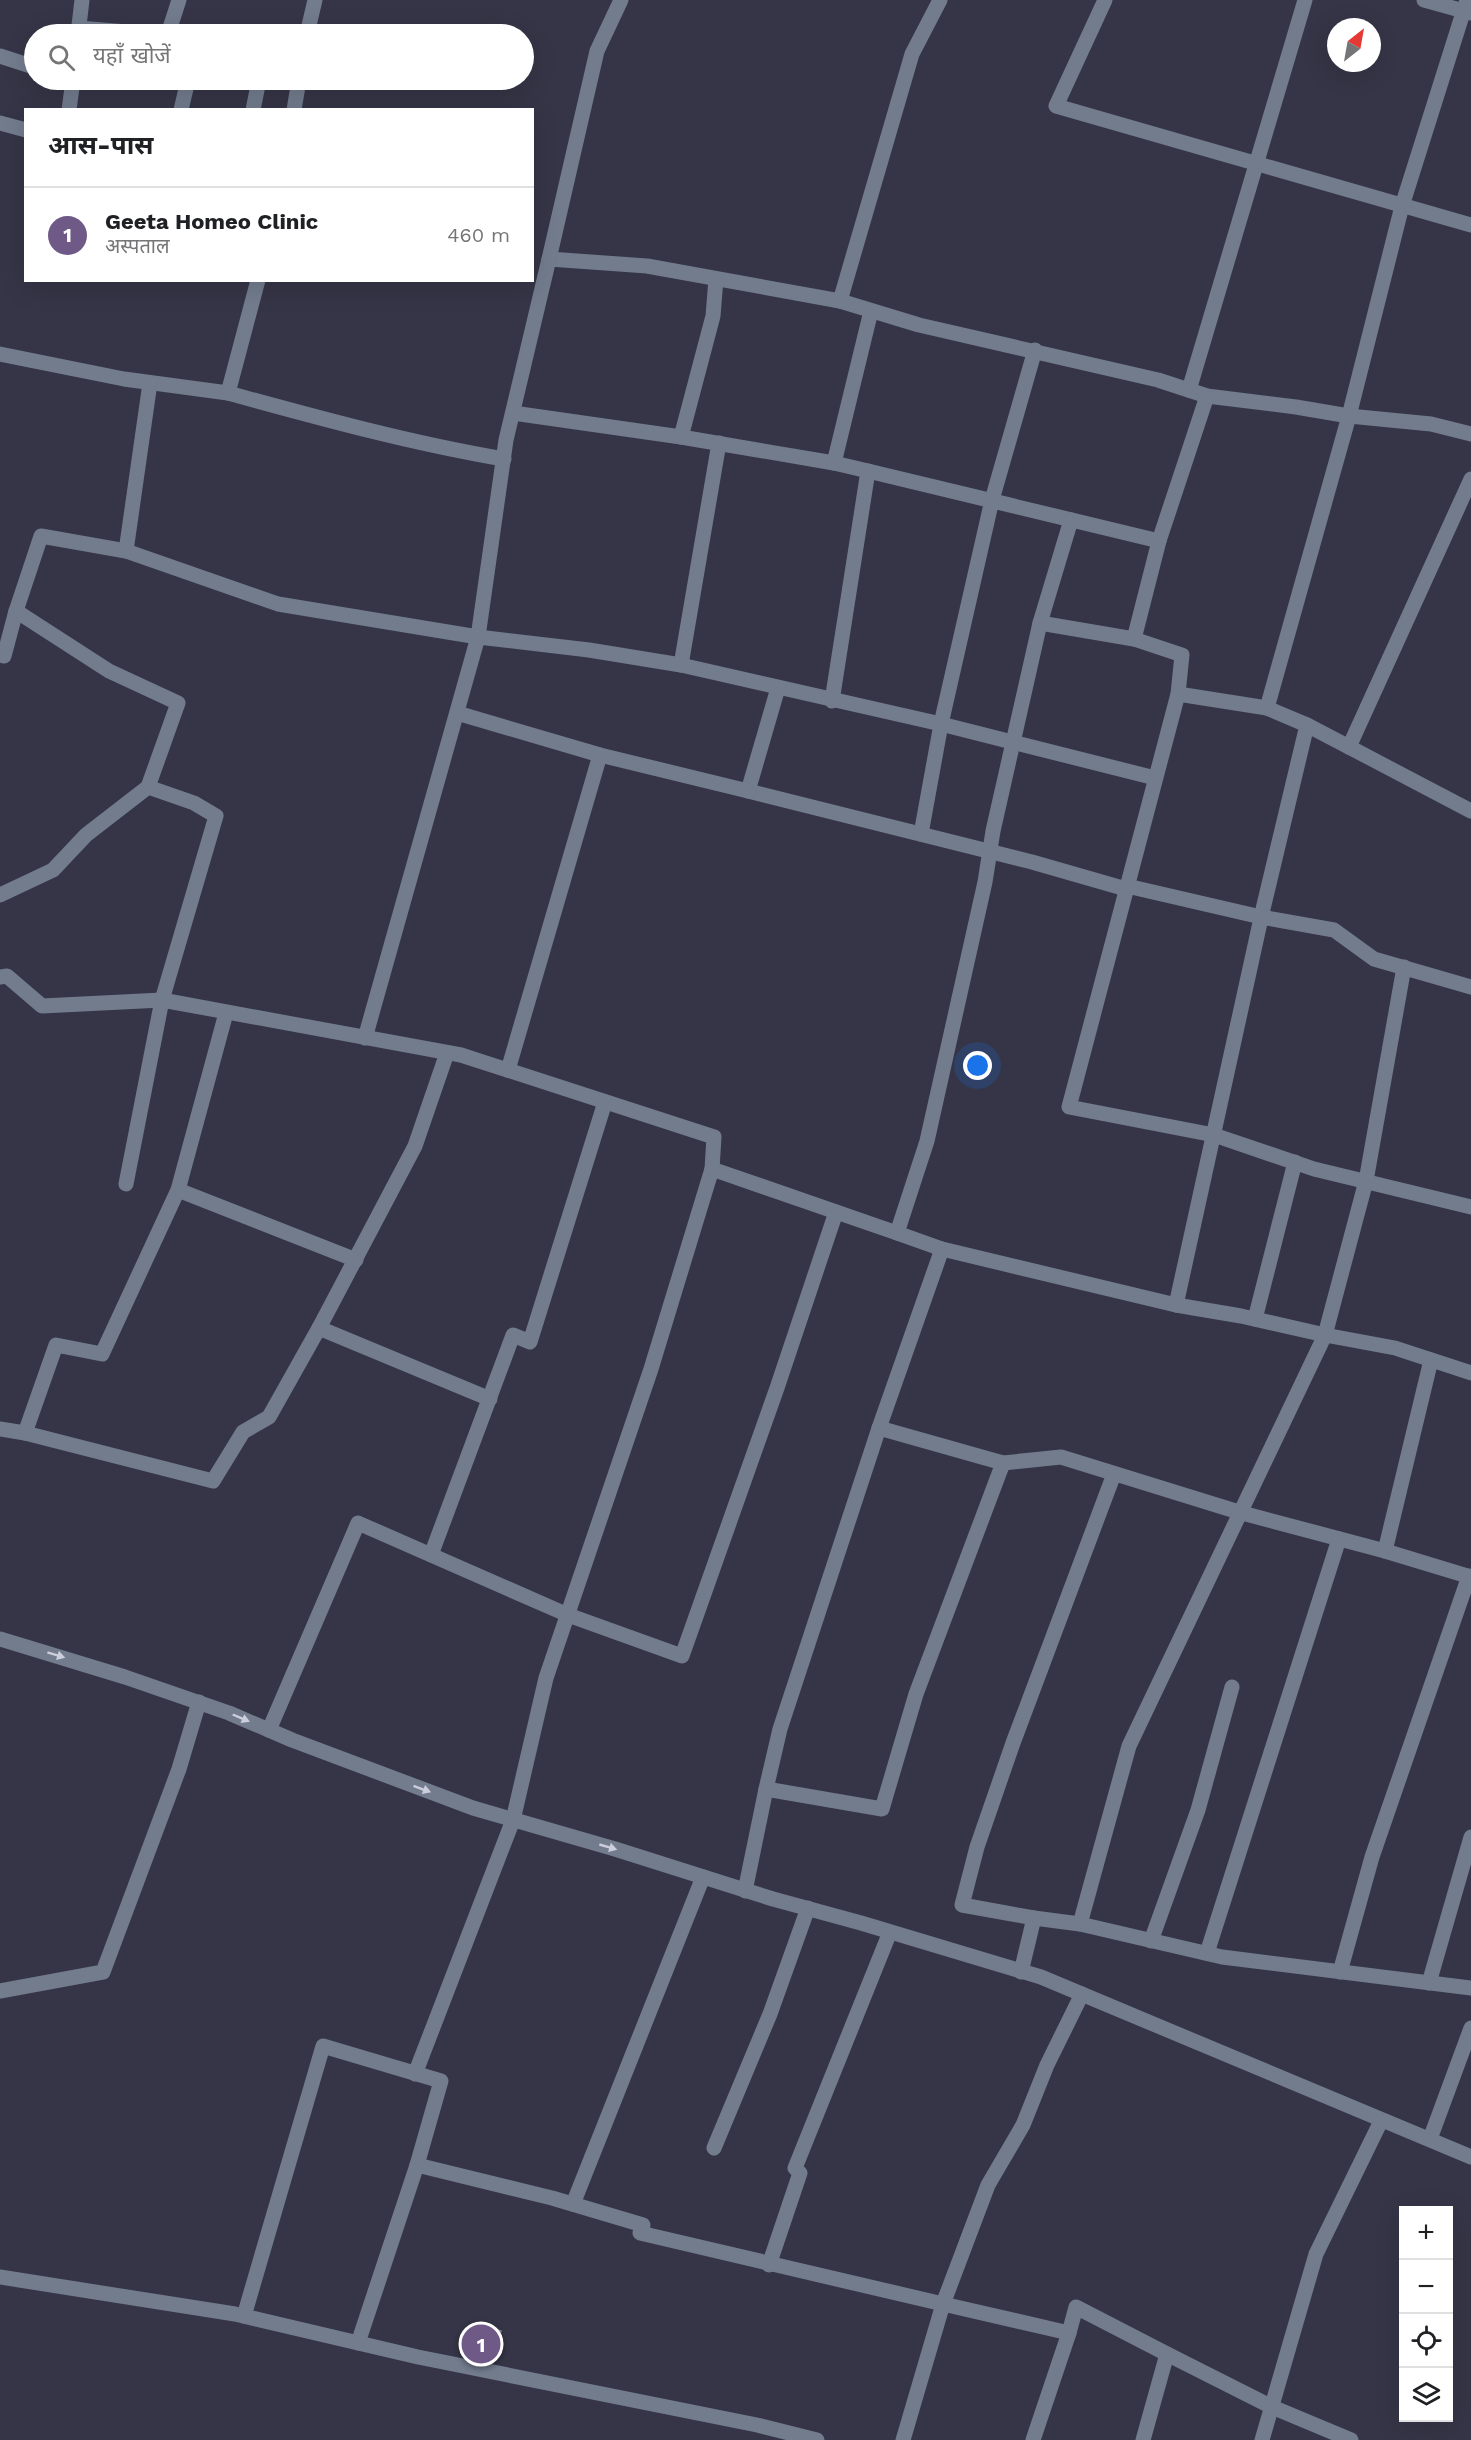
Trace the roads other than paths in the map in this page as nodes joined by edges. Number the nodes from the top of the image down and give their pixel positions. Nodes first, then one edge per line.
1 (82, 0) edge
2 (179, 0) edge
3 (315, 0) edge
4 (621, 0) edge
5 (939, 0) edge
6 (1105, 0) edge
7 (1305, 0) edge
8 (1424, 0) edge
9 (1467, 8) edge
10 (79, 24) edge
11 (171, 24) edge
12 (310, 24) edge
13 (0, 56) edge
14 (24, 64) edge
15 (72, 90) edge
16 (186, 90) edge
17 (257, 90) edge
18 (297, 90) edge
19 (69, 108) edge
20 (182, 108) edge
21 (253, 108) edge
22 (294, 108) edge
23 (0, 123) edge
24 (24, 129) edge
25 (1256, 164) junction
26 (1402, 206) junction
27 (1471, 225) edge
28 (549, 259) junction
29 (716, 279) junction
30 (257, 282) edge
31 (840, 301) junction
32 (871, 310) junction
33 (1035, 350) junction
34 (0, 354) edge
35 (150, 382) junction
36 (1189, 390) junction
37 (228, 393) junction
38 (1207, 396) junction
39 (513, 412) junction
40 (1349, 416) junction
41 (1471, 434) edge
42 (681, 437) junction
43 (719, 443) junction
44 (504, 459) junction
45 (834, 463) junction
46 (868, 471) junction
47 (1471, 479) edge
48 (992, 500) junction
49 (1071, 520) junction
50 (1159, 542) junction
51 (126, 551) junction
52 (16, 611) junction
53 (1040, 623) junction
54 (478, 637) junction
55 (1134, 639) junction
56 (0, 655) edge
57 (681, 665) junction
58 (778, 688) junction
59 (1178, 694) junction
60 (832, 701) junction
61 (1267, 708) junction
62 (457, 712) junction
63 (941, 724) junction
64 (1307, 725) junction
65 (1012, 743) junction
66 (1349, 747) junction
67 (600, 755) junction
68 (1155, 778) junction
69 (148, 787) junction
70 (748, 792) junction
71 (1471, 811) edge
72 (921, 834) junction
73 (990, 851) junction
74 (1126, 887) junction
75 (0, 895) edge
76 (1261, 918) junction
77 (1404, 967) junction
78 (0, 977) edge
79 (1471, 987) edge
80 (162, 1000) junction
81 (226, 1013) junction
82 (364, 1038) junction
83 (447, 1053) junction
84 (508, 1071) junction
85 (606, 1102) junction
86 (1215, 1135) junction
87 (1295, 1162) junction
88 (712, 1169) junction
89 (1366, 1182) junction
90 (126, 1184) dead end
91 (178, 1190) junction
92 (1471, 1207) edge
93 (836, 1212) junction
94 (897, 1233) junction
95 (942, 1249) junction
96 (356, 1260) junction
97 (1176, 1305) junction
98 (1254, 1319) junction
99 (319, 1329) junction
100 (1325, 1335) junction
101 (1431, 1360) junction
102 (1471, 1374) edge
103 (490, 1399) junction
104 (879, 1428) junction
105 (0, 1429) edge
106 (25, 1433) junction
107 (1003, 1463) junction
108 (1114, 1474) junction
109 (1242, 1512) junction
110 (1339, 1539) junction
111 (1385, 1551) junction
112 (431, 1555) junction
113 (1470, 1576) edge
114 (568, 1615) junction
115 (0, 1639) edge
116 (1232, 1687) dead end
117 (199, 1702) junction
118 (269, 1731) junction
119 (765, 1789) junction
120 (513, 1820) junction
121 (1471, 1837) edge
122 (703, 1877) junction
123 (746, 1891) junction
124 (808, 1908) junction
125 (1034, 1918) junction
126 (1080, 1924) junction
127 (890, 1932) junction
128 (1151, 1941) junction
129 (1207, 1953) junction
130 (1021, 1972) junction
131 (1340, 1972) junction
132 (1428, 1983) junction
133 (1471, 1988) edge
134 (0, 1991) edge
135 (1082, 1994) junction
136 (1471, 2028) edge
137 (415, 2073) junction
138 (1381, 2121) junction
139 (1430, 2139) junction
140 (714, 2148) dead end
141 (1471, 2157) edge
142 (417, 2165) junction
143 (573, 2204) junction
144 (769, 2265) junction
145 (0, 2277) edge
146 (943, 2304) junction
147 (244, 2316) junction
148 (1069, 2333) junction
149 (358, 2343) junction
150 (1167, 2354) junction
151 (1272, 2407) junction
152 (1346, 2439) edge
153 (817, 2440) edge
154 (903, 2440) edge
155 (1033, 2440) edge
156 (1143, 2440) edge
157 (1262, 2440) edge

1 - 10 street
2 - 11 street
3 - 12 street
4 - 28 street
5 - 31 street
6 - 25 street
7 - 25 street
8 - 9 street
9 - 26 street
13 - 14 street
15 - 19 street
16 - 20 street
17 - 21 street
18 - 22 street
23 - 24 street
25 - 26 street
25 - 36 street
26 - 27 street
26 - 40 street
28 - 29 street
28 - 39 street
29 - 31 street
29 - 42 street
30 - 37 street
31 - 32 street
32 - 33 street
32 - 45 street
33 - 36 street
33 - 48 street
34 - 35 street
35 - 37 street
35 - 51 street
36 - 38 street
37 - 44 street
38 - 40 street
38 - 50 street
39 - 42 street
39 - 44 street
40 - 41 street
40 - 61 street
42 - 43 street
43 - 45 street
43 - 57 street
44 - 54 street
45 - 46 street
46 - 48 street
46 - 60 street
47 - 66 street
48 - 49 street
48 - 63 street
49 - 50 street
49 - 53 street
50 - 55 street
51 - 52 street
51 - 54 street
52 - 56 street
52 - 69 street
53 - 55 street
53 - 65 street
54 - 57 street
54 - 62 street
55 - 59 street
57 - 58 street
58 - 60 street
58 - 70 street
59 - 61 street
59 - 68 street
60 - 63 street
61 - 64 street
62 - 67 street
62 - 82 street
63 - 65 street
63 - 72 street
64 - 66 street
64 - 76 street
65 - 68 street
65 - 73 street
66 - 71 street
67 - 70 street
67 - 84 street
68 - 74 street
69 - 75 street
69 - 80 street
70 - 72 street
72 - 73 street
73 - 74 street
73 - 94 street
74 - 76 street
74 - 86 street
76 - 77 street
76 - 86 street
77 - 79 street
77 - 89 street
78 - 80 street
80 - 81 street
80 - 90 street
81 - 82 street
81 - 91 street
82 - 83 street
83 - 84 street
83 - 96 street
84 - 85 street
85 - 88 street
85 - 103 street
86 - 87 street
86 - 97 street
87 - 89 street
87 - 98 street
88 - 93 street
88 - 114 street
89 - 92 street
89 - 100 street
91 - 96 street
91 - 106 street
93 - 94 street
93 - 114 street
94 - 95 street
95 - 97 street
95 - 104 street
96 - 99 street
97 - 98 street
98 - 100 street
99 - 103 street
99 - 106 street
100 - 101 street
100 - 109 street
101 - 102 street
101 - 111 street
103 - 112 street
104 - 107 street
104 - 119 street
105 - 106 street
107 - 108 street
107 - 119 street
108 - 109 street
108 - 125 street
109 - 110 street
109 - 126 street
110 - 111 street
110 - 129 street
111 - 113 street
112 - 114 street
112 - 118 street
113 - 131 street
114 - 120 street
115 -> 117 street
116 - 128 street
117 -> 118 street
117 - 134 street
118 -> 120 street
119 - 123 street
120 -> 122 street
120 - 137 street
121 - 132 street
122 - 123 street
122 - 143 street
123 - 124 street
124 - 127 street
124 - 140 street
125 - 126 street
125 - 130 street
126 - 128 street
127 - 130 street
127 - 144 street
128 - 129 street
129 - 131 street
130 - 135 street
131 - 132 street
132 - 133 street
135 - 138 street
135 - 146 street
136 - 139 street
137 - 142 street
137 - 147 street
138 - 139 street
138 - 151 street
139 - 141 street
142 - 143 street
142 - 149 street
143 - 144 street
144 - 146 street
145 - 147 street
146 - 148 street
146 - 154 street
147 - 149 street
148 - 150 street
148 - 155 street
149 - 153 street
150 - 151 street
150 - 156 street
151 - 152 street
151 - 157 street

